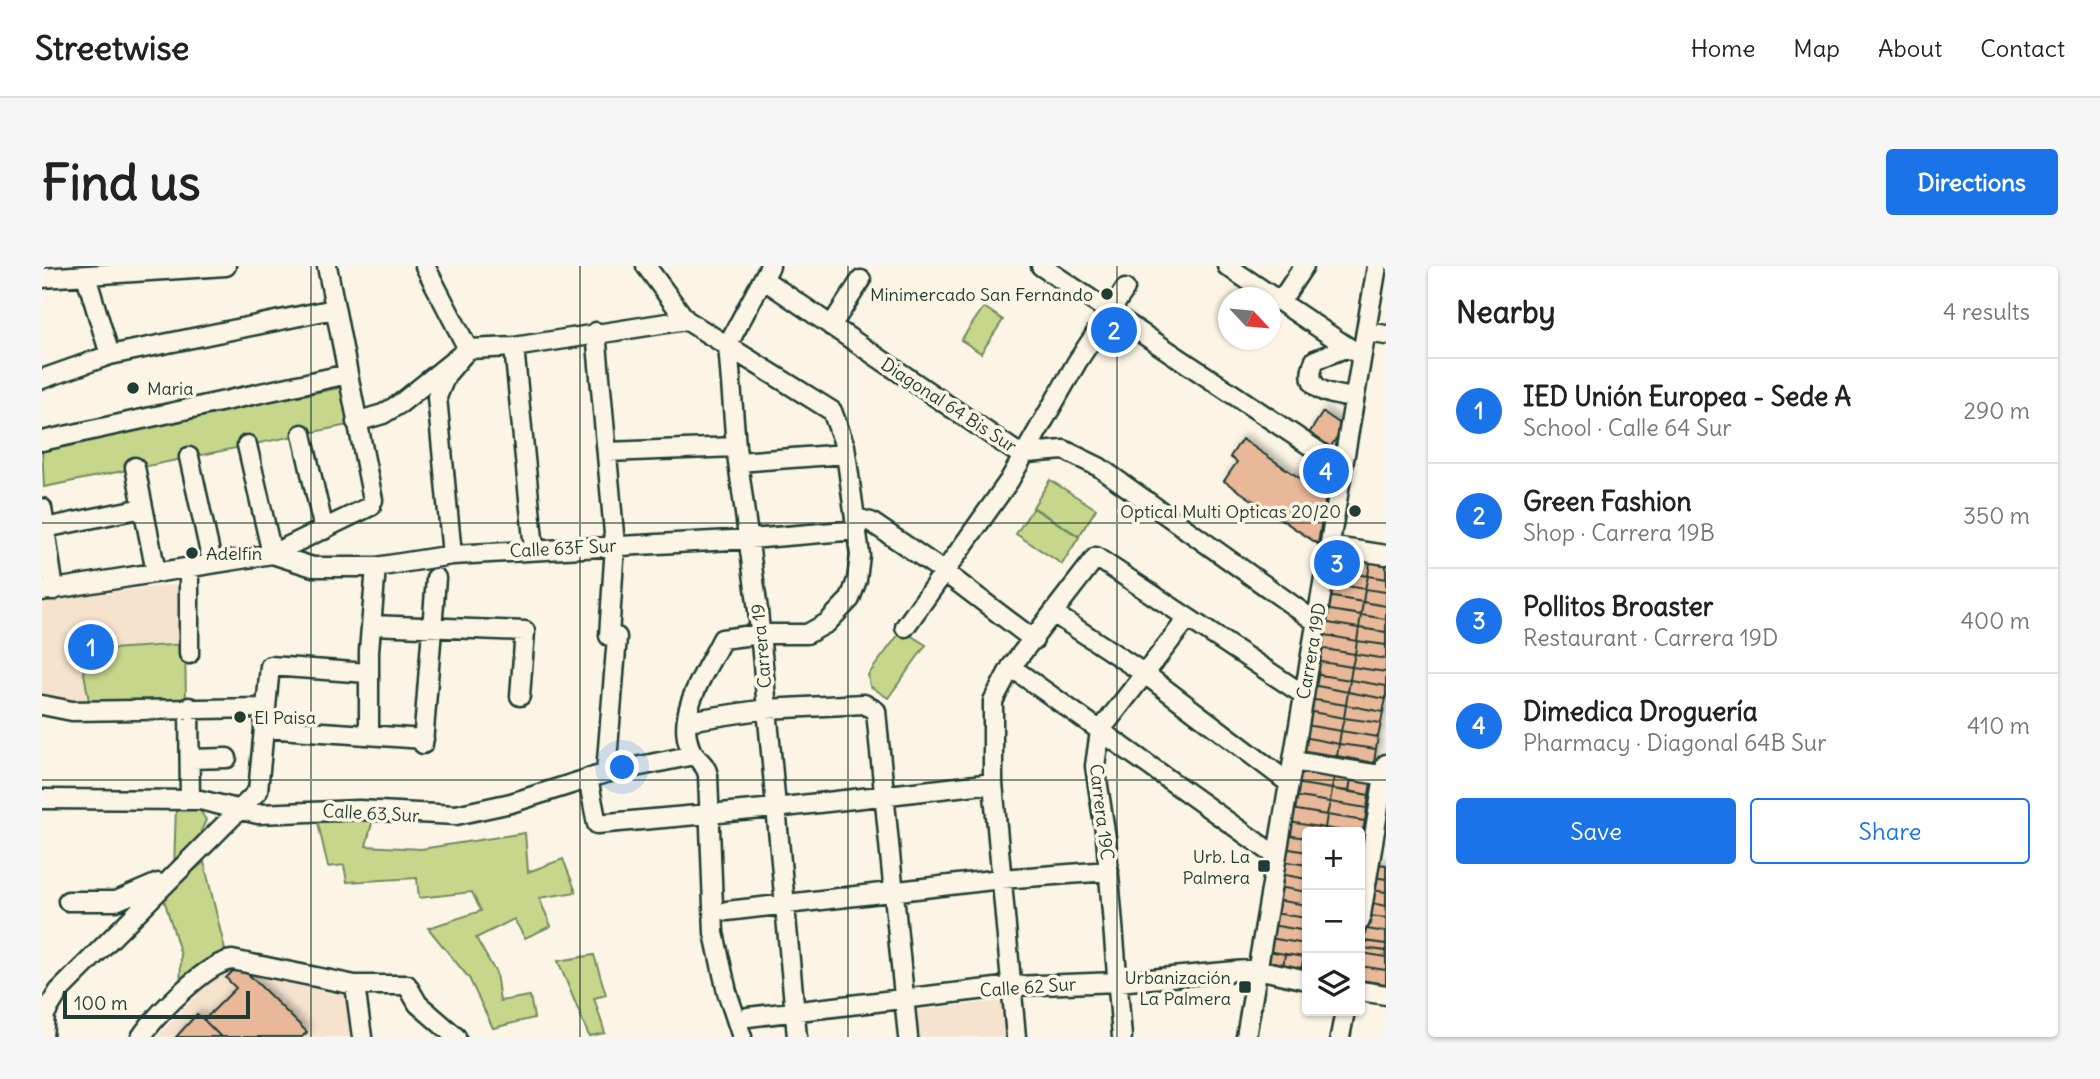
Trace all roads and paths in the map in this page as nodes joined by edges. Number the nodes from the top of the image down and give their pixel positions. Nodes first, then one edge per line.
1 (226, 266) edge
2 (327, 266) edge
3 (425, 266) edge
4 (646, 266) edge
5 (1041, 266) edge
6 (1304, 266) edge
7 (1377, 266) edge
8 (1231, 267) edge
9 (767, 273) edge
10 (86, 276) junction
11 (42, 278) edge
12 (861, 280) dead end
13 (1259, 287) edge
14 (1125, 289) dead end
15 (1281, 300) edge
16 (1281, 303) edge
17 (334, 309) junction
18 (1110, 310) junction
19 (686, 320) junction
20 (831, 326) junction
21 (1366, 331) junction
22 (596, 332) junction
23 (1386, 335) edge
24 (728, 344) junction
25 (514, 346) junction
26 (468, 349) junction
27 (1355, 352) junction
28 (110, 355) junction
29 (347, 369) junction
30 (42, 379) edge
31 (1354, 398) junction
32 (356, 422) junction
33 (303, 434) dead end
34 (42, 441) edge
35 (247, 445) dead end
36 (607, 452) junction
37 (1027, 453) junction
38 (737, 454) junction
39 (846, 454) junction
40 (189, 457) dead end
41 (135, 467) dead end
42 (1342, 467) junction
43 (42, 508) edge
44 (143, 508) junction
45 (857, 524) junction
46 (45, 528) junction
47 (324, 530) junction
48 (750, 539) junction
49 (615, 545) junction
50 (1329, 546) junction
51 (534, 550) junction
52 (272, 554) junction
53 (452, 555) junction
54 (1386, 555) edge
55 (212, 562) junction
56 (376, 567) junction
57 (189, 568) junction
58 (943, 571) junction
59 (156, 572) junction
60 (436, 578) dead end
61 (48, 591) edge
62 (1053, 613) junction
63 (1188, 618) junction
64 (1316, 622) junction
65 (372, 625) junction
66 (432, 625) junction
67 (905, 627) dead end
68 (760, 634) junction
69 (1034, 640) junction
70 (189, 654) dead end
71 (1011, 667) junction
72 (368, 673) junction
73 (1145, 674) junction
74 (1304, 695) junction
75 (520, 696) dead end
76 (42, 705) edge
77 (189, 708) junction
78 (266, 708) junction
79 (766, 709) junction
80 (687, 721) junction
81 (265, 728) junction
82 (1100, 731) junction
83 (369, 735) junction
84 (694, 755) junction
85 (227, 758) dead end
86 (190, 759) junction
87 (1293, 761) junction
88 (1385, 772) edge
89 (606, 773) junction
90 (588, 778) junction
91 (993, 783) junction
92 (1289, 783) junction
93 (886, 794) junction
94 (42, 799) edge
95 (190, 800) junction
96 (775, 808) junction
97 (240, 811) junction
98 (710, 812) junction
99 (1276, 856) junction
100 (182, 867) junction
101 (1109, 870) junction
102 (1001, 879) junction
103 (1365, 891) edge
104 (894, 892) junction
105 (68, 901) dead end
106 (784, 906) junction
107 (727, 911) dead end
108 (1257, 969) junction
109 (1302, 979) edge
110 (1118, 982) junction
111 (355, 985) junction
112 (1013, 986) junction
113 (1365, 992) edge
114 (1386, 995) edge
115 (904, 999) junction
116 (794, 1013) junction
117 (1344, 1016) edge
118 (748, 1017) dead end
119 (43, 1037) edge
120 (141, 1037) edge
121 (362, 1037) edge
122 (456, 1037) edge
123 (742, 1037) edge
124 (797, 1037) edge
125 (908, 1037) edge
126 (1016, 1037) edge
127 (1122, 1037) edge
128 (1246, 1037) edge
129 (1340, 1037) edge

1 - 10 street
2 - 17 street
3 - 26 street
4 - 19 street
5 - 18 street
6 - 15 street
7 - 21 street, Carrera 19D
8 - 13 street
9 - 20 street, Diagonal 64 Bis Sur
9 - 24 street
10 - 11 street
10 - 28 street
12 - 20 street
14 - 18 street
16 - 27 street
17 - 28 street
17 - 29 street
18 - 37 street
18 - 42 street
19 - 22 street
19 - 24 street
20 - 37 street, Diagonal 64 Bis Sur
21 - 23 street
21 - 27 street, Carrera 19D
22 - 25 street
22 - 36 street
24 - 38 street, Carrera 19
24 - 39 street
25 - 26 street
25 - 51 street
26 - 32 street
26 - 53 street
27 - 31 street, Carrera 19D
27 - 31 street
28 - 30 street
29 - 32 street
29 - 34 street
31 - 42 street, Carrera 19D
32 - 47 street
33 - 47 street
35 - 52 street
36 - 38 street
36 - 49 street
37 - 58 street
37 - 64 street, Diagonal 64 Bis Sur
38 - 39 street
38 - 48 street, Carrera 19
39 - 45 street
40 - 55 street
41 - 44 street
42 - 50 street, Carrera 19D
43 - 46 street
44 - 46 street
44 - 59 street
45 - 48 street, Calle 63F Sur
45 - 58 street
45 - 68 street
46 - 61 street
47 - 52 street
48 - 49 street, Calle 63F Sur
48 - 68 street, Carrera 19
49 - 51 street, Calle 63F Sur
49 - 89 street
50 - 54 street
50 - 64 street, Carrera 19D
51 - 53 street, Calle 63F Sur
52 - 55 street
52 - 56 street, Calle 63F Sur
53 - 56 street, Calle 63F Sur
55 - 57 street
56 - 65 street
57 - 59 street
57 - 70 street
58 - 67 street
58 - 69 street
59 - 61 street
60 - 66 street
62 - 63 street
62 - 69 street
62 - 73 street
63 - 73 street, Carrera 19C
63 - 74 street
64 - 74 street, Carrera 19D
65 - 66 street
65 - 72 street
66 - 75 street
66 - 83 street
68 - 79 street, Carrera 19
68 - 80 street
69 - 71 street
71 - 82 street
71 - 91 street
72 - 78 street
72 - 83 street
73 - 82 street, Carrera 19C
73 - 92 street
74 - 87 street, Carrera 19D
76 - 77 street
77 - 78 street
77 - 86 street
78 - 81 street
79 - 80 street
79 - 93 street
79 - 96 street, Carrera 19
80 - 84 street
81 - 83 street
81 - 97 street
82 - 99 street
82 - 101 street, Carrera 19C
84 - 89 street, Calle 63 Sur
84 - 98 street
85 - 86 street
86 - 95 street
87 - 88 street
87 - 92 street, Carrera 19D
88 - 103 street
89 - 90 street, Calle 63 Sur
90 - 97 street, Calle 63 Sur
90 - 98 street
91 - 93 street
91 - 102 street
92 - 99 street, Carrera 19D
93 - 96 street
93 - 104 street
94 - 95 street, Calle 63 Sur
95 - 97 street, Calle 63 Sur
96 - 98 street
96 - 106 street, Carrera 19
97 - 100 street
98 - 123 street
99 - 108 street, Carrera 19D
100 - 105 street
100 - 119 street
101 - 102 street
101 - 110 street, Carrera 19C
102 - 104 street
102 - 112 street
104 - 106 street
104 - 115 street
106 - 107 street
106 - 116 street, Carrera 19
108 - 109 street, Calle 62 Sur
108 - 110 street, Calle 62 Sur
108 - 128 street, Carrera 19D
110 - 112 street, Calle 62 Sur
110 - 127 street, Carrera 19C
111 - 120 street
111 - 121 street
111 - 122 street
112 - 115 street, Calle 62 Sur
112 - 126 street
113 - 114 street
115 - 116 street, Calle 62 Sur
115 - 125 street
116 - 118 street, Calle 62 Sur
116 - 124 street, Carrera 19
117 - 129 street

